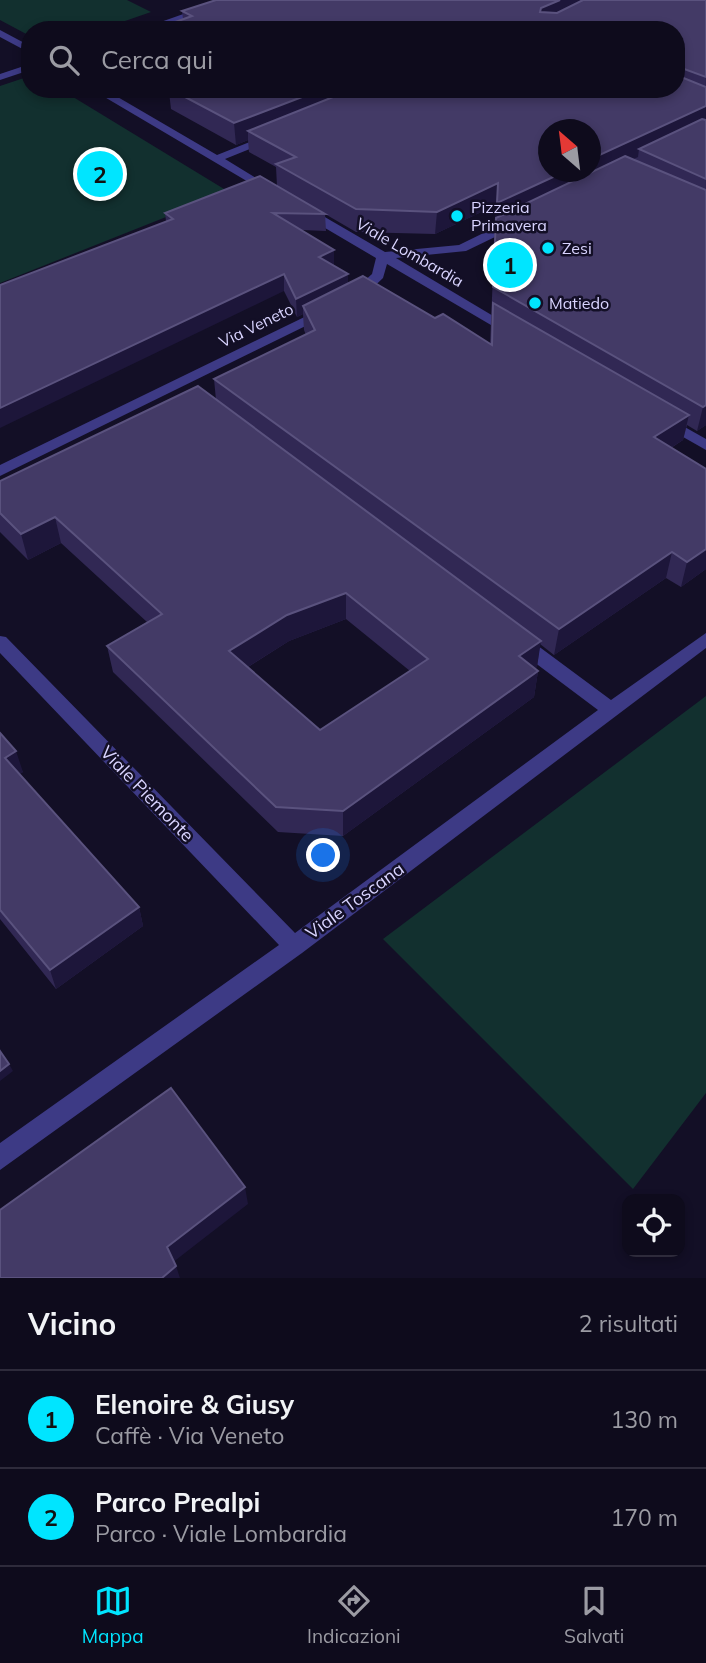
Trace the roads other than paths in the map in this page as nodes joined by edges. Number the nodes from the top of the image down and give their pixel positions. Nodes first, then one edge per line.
1 (232, 0) edge
2 (170, 21) edge
3 (0, 33) edge
4 (21, 45) edge
5 (21, 70) edge
6 (0, 77) edge
7 (111, 98) edge
8 (278, 134) edge
9 (216, 159) junction
10 (524, 218) edge
11 (383, 256) junction
12 (522, 338) edge
13 (176, 383) junction
14 (190, 393) edge
15 (660, 418) edge
16 (706, 445) edge
17 (0, 471) edge
18 (506, 631) edge
19 (706, 639) edge
20 (0, 642) edge
21 (613, 711) junction
22 (294, 946) junction
23 (0, 1158) edge

1 - 2 street
3 - 4 street
5 - 6 street
7 - 9 street, Viale Lombardia
8 - 9 street
9 - 11 street, Viale Lombardia
10 - 11 street
11 - 12 street, Viale Lombardia
11 - 13 street, Via Veneto
13 - 14 street
13 - 17 street, Via Veneto
15 - 16 street
18 - 21 street
19 - 21 street, Viale Toscana
20 - 22 street, Viale Piemonte
21 - 22 street, Viale Toscana
22 - 23 street, Viale Toscana

